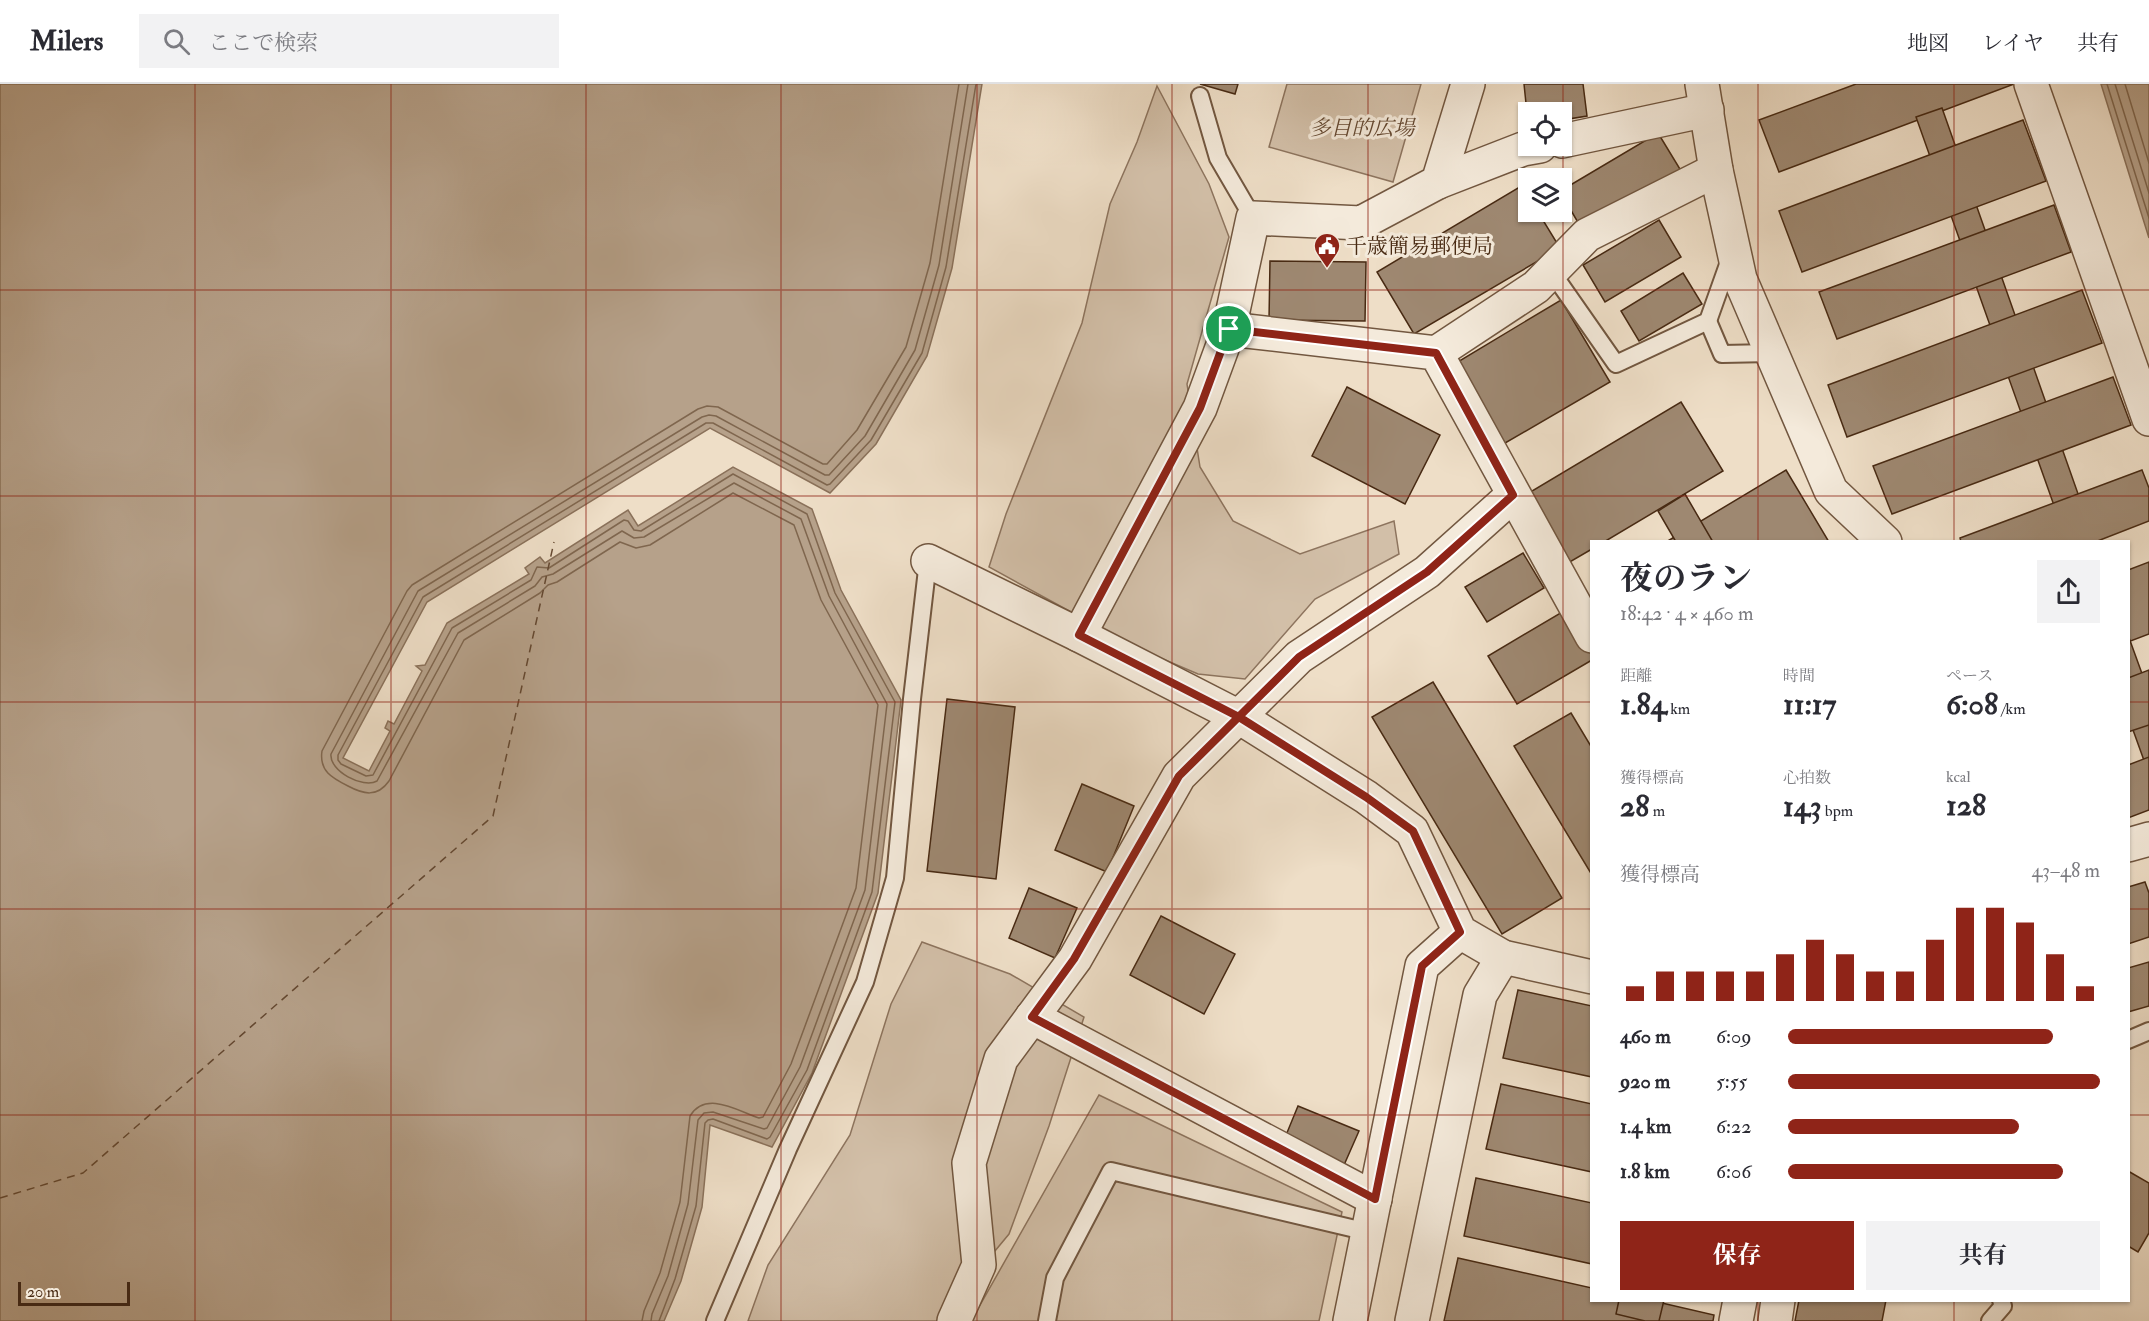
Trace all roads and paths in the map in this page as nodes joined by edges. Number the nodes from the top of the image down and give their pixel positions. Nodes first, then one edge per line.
1 (1468, 84) edge
2 (2031, 84) edge
3 (1200, 96) dead end
4 (1705, 97) edge
5 (1572, 138) edge
6 (1518, 151) edge
7 (1716, 170) junction
8 (1438, 182) junction
9 (1253, 218) junction
10 (1733, 248) junction
11 (1551, 271) junction
12 (1708, 321) junction
13 (1229, 329) junction
14 (1436, 353) junction
15 (1771, 353) junction
16 (2149, 419) edge
17 (1513, 495) junction
18 (1883, 540) edge
19 (928, 561) joint
20 (1590, 632) edge
21 (1079, 635) junction
22 (1239, 717) junction
23 (2149, 839) edge
24 (2130, 844) edge
25 (1460, 932) junction
26 (1503, 957) junction
27 (1590, 977) edge
28 (1032, 1017) junction
29 (2149, 1030) edge
30 (2130, 1039) edge
31 (1375, 1199) junction
32 (1368, 1232) junction
33 (1740, 1302) edge
34 (1778, 1302) edge
35 (2002, 1302) edge
36 (715, 1321) edge
37 (954, 1321) edge
38 (1047, 1321) edge
39 (1350, 1321) edge
40 (1412, 1321) edge
41 (1736, 1321) edge
42 (1775, 1321) edge
43 (1990, 1321) edge

1 - 8 street
2 - 16 street
3 - 9 lane
4 - 5 street
4 - 7 street
6 - 8 street
7 - 10 street
7 - 11 street
8 - 9 street
9 - 13 street
10 - 12 lane
10 - 15 street
11 - 12 lane
11 - 14 street
12 - 15 lane
13 - 14 street
13 - 21 street
14 - 17 street
15 - 18 street
17 - 20 street
17 - 22 street
19 - 21 street
19 - 36 lane
21 - 22 street
22 - 25 street
22 - 28 street
23 - 24 street
25 - 26 street
25 - 31 street
26 - 27 street
26 - 40 street
28 - 31 street
28 - 37 street
29 - 30 lane
31 - 32 street
32 - 38 lane
32 - 39 street
33 - 41 street
34 - 42 street
35 - 43 lane

